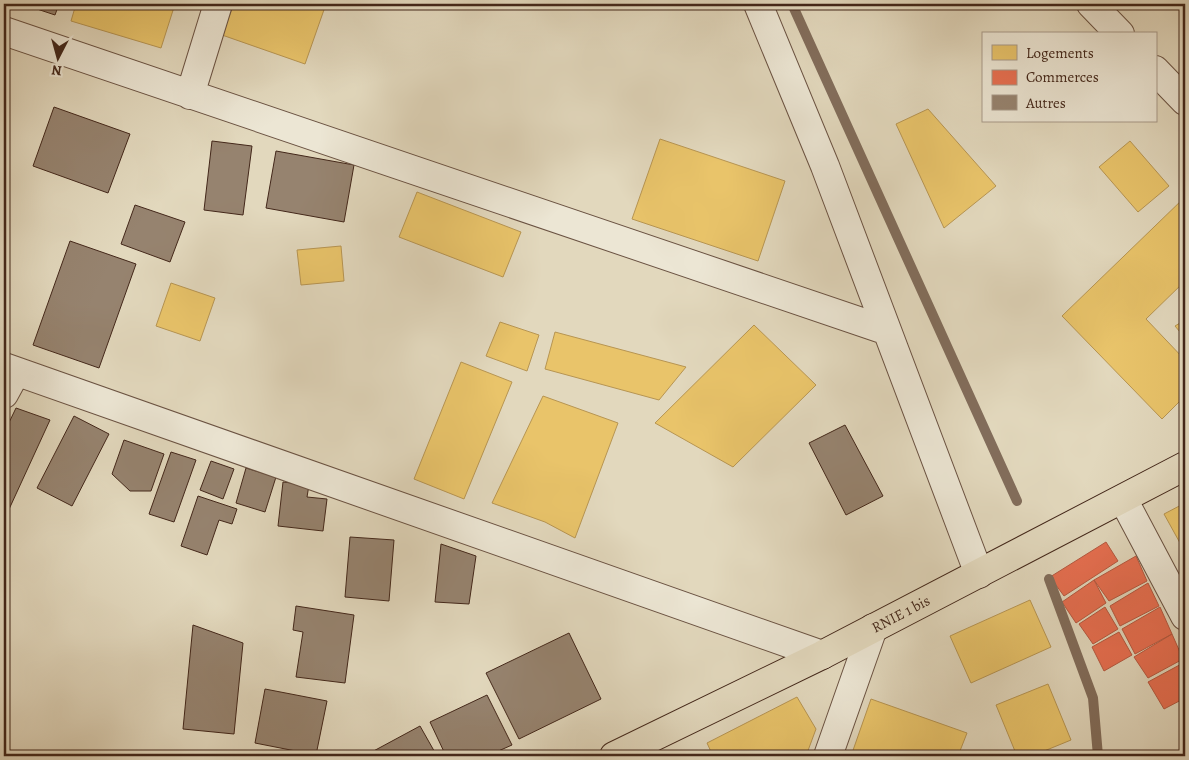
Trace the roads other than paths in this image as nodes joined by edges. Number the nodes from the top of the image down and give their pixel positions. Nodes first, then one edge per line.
1 (218, 4) edge
2 (758, 4) edge
3 (1092, 4) edge
4 (4, 31) edge
5 (1118, 32) edge
6 (1156, 71) edge
7 (190, 94) junction
8 (1185, 102) edge
9 (886, 330) junction
10 (8, 378) edge
11 (1185, 466) edge
12 (1123, 499) junction
13 (979, 574) junction
14 (1185, 616) edge
15 (873, 628) junction
16 (822, 655) junction
17 (614, 756) edge
18 (828, 756) edge

1 - 7 street
2 - 9 street
3 - 5 street
4 - 7 street
6 - 8 street
7 - 9 street
9 - 13 street
10 - 16 street
11 - 12 main road, RNIE 1 bis
12 - 13 main road, RNIE 1 bis
12 - 14 street
13 - 15 main road, RNIE 1 bis
15 - 16 main road, RNIE 1 bis
15 - 18 street
16 - 17 main road, RNIE 1 bis

